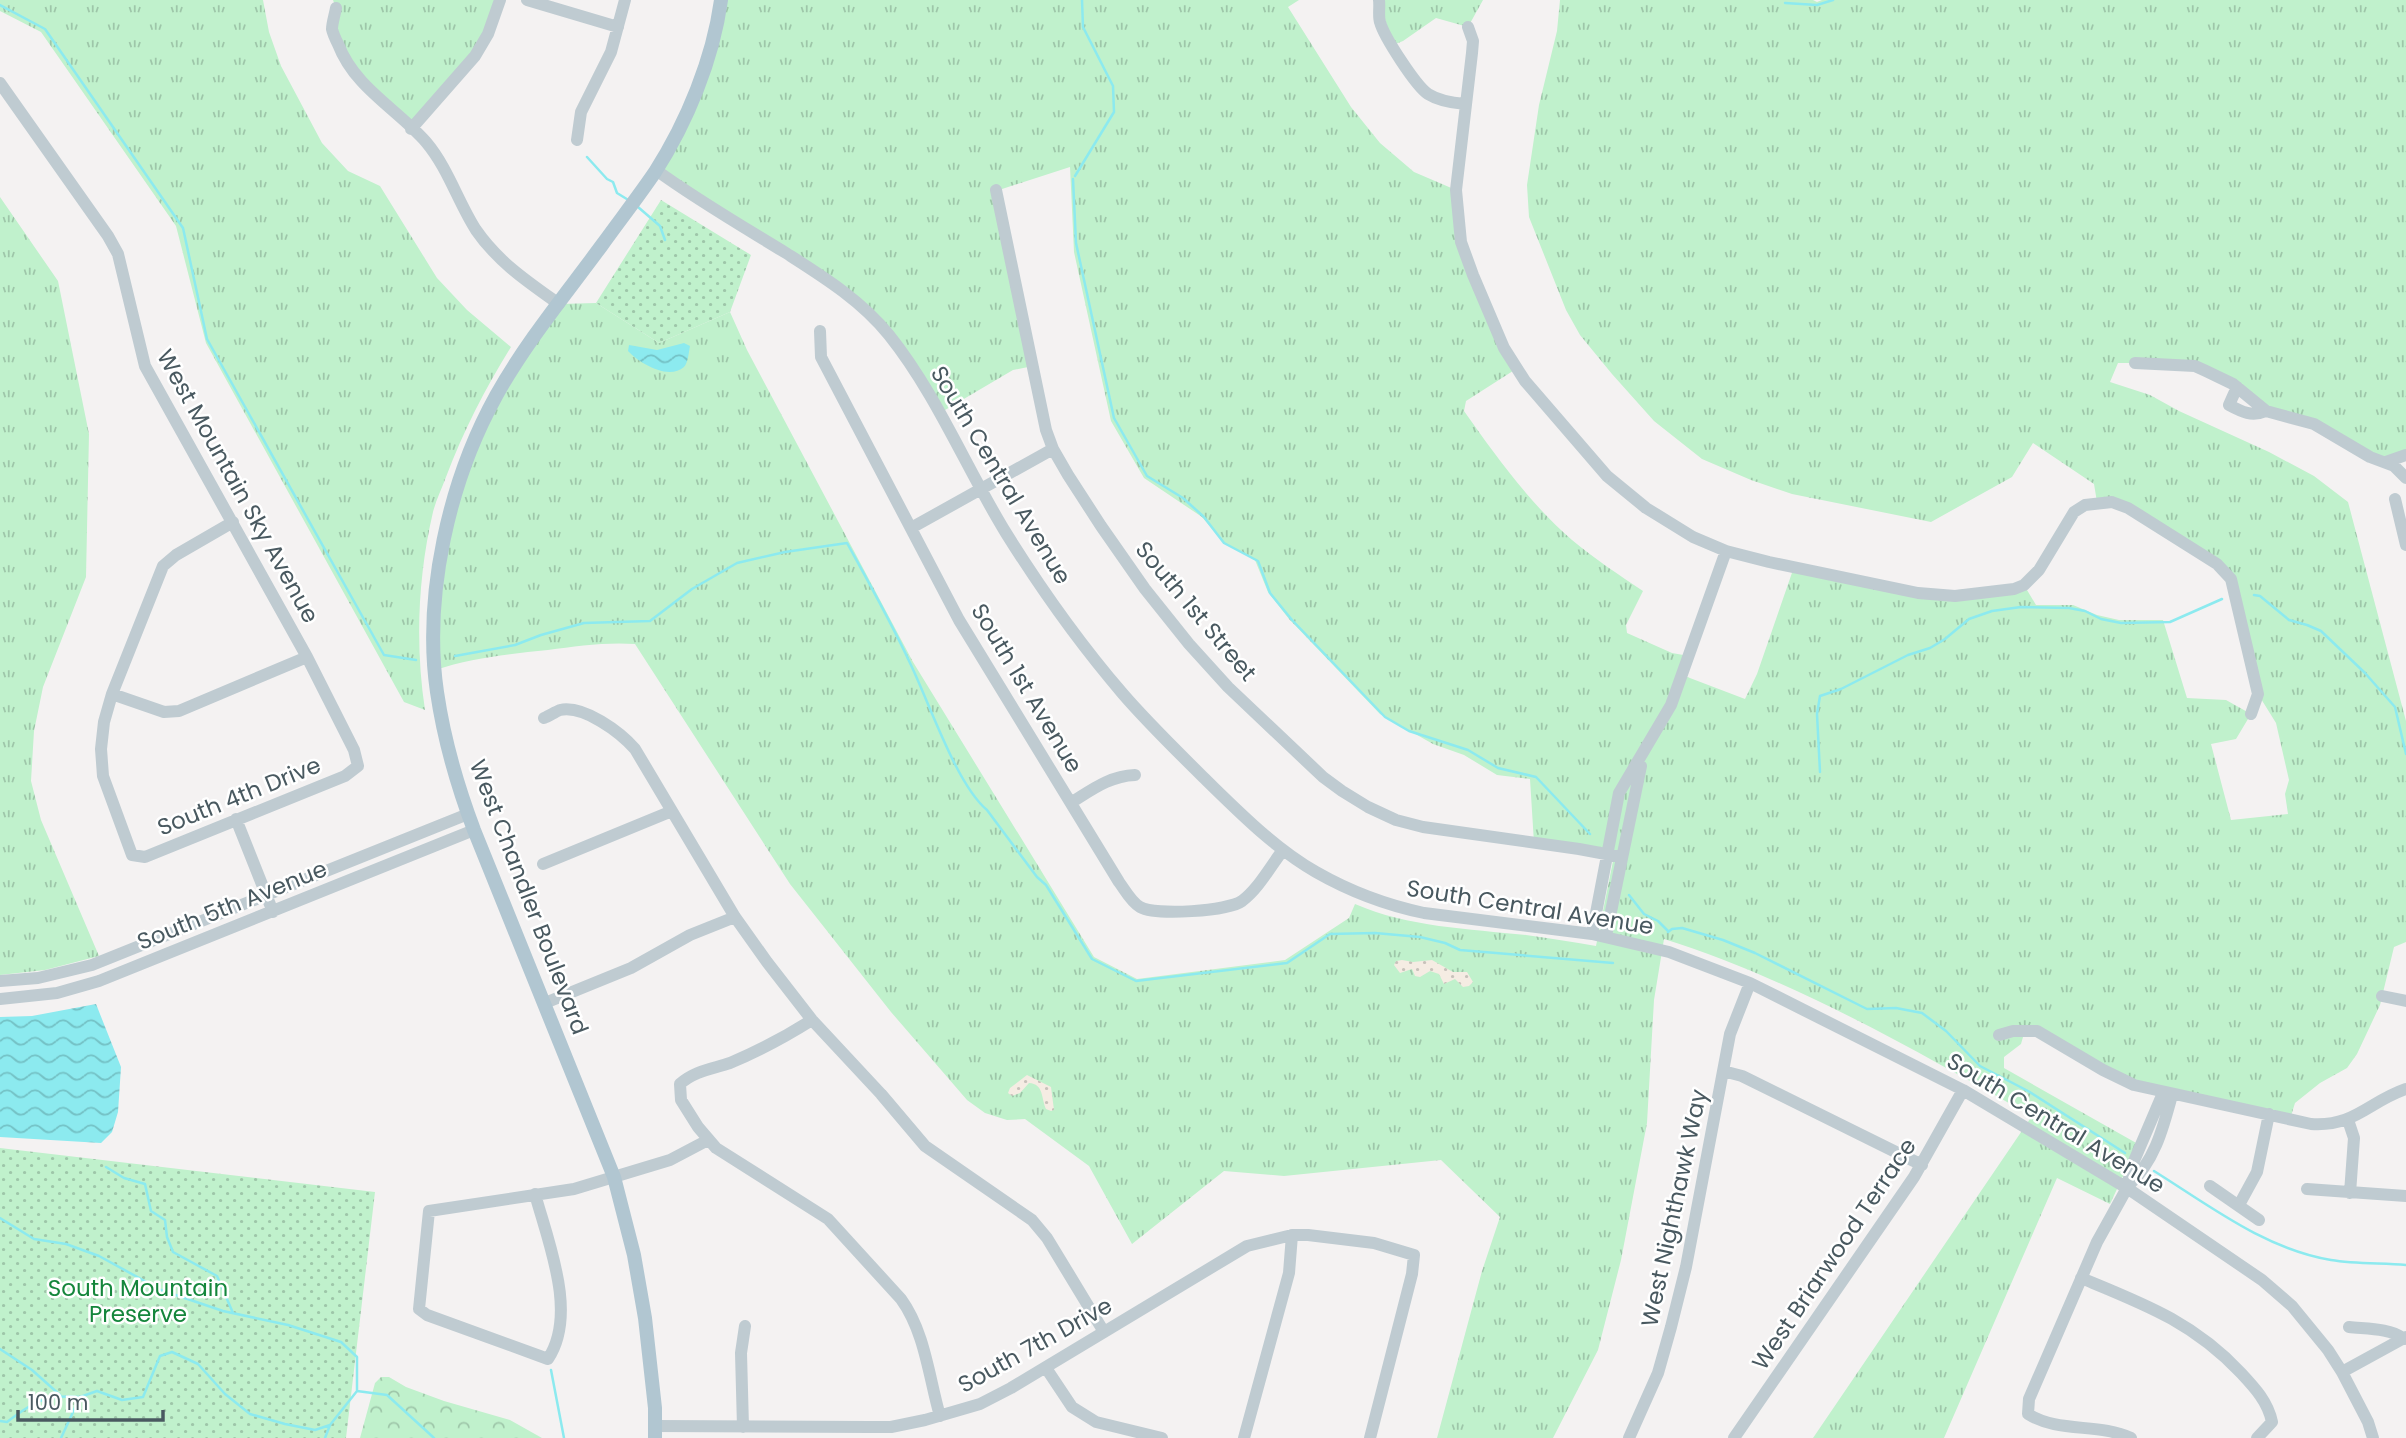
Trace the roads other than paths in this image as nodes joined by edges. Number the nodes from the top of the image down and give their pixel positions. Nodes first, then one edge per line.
1 (500, 0) edge
2 (527, 0) edge
3 (625, 0) edge
4 (721, 0) edge
5 (1379, 0) edge
6 (336, 8) dead end
7 (618, 27) junction
8 (1468, 27) dead end
9 (0, 83) edge
10 (1465, 104) junction
11 (411, 129) junction
12 (577, 140) dead end
13 (656, 170) junction
14 (996, 190) dead end
15 (559, 304) junction
16 (820, 331) dead end
17 (2135, 363) dead end
18 (2237, 387) junction
19 (2266, 411) junction
20 (1053, 449) junction
21 (2406, 455) edge
22 (2386, 462) junction
23 (2406, 478) edge
24 (981, 489) junction
25 (2395, 499) dead end
26 (233, 522) junction
27 (911, 528) junction
28 (2406, 541) edge
29 (1726, 551) junction
30 (307, 657) junction
31 (112, 694) junction
32 (2251, 714) dead end
33 (544, 718) dead end
34 (1643, 755) junction
35 (358, 766) joint
36 (1135, 775) dead end
37 (1072, 802) junction
38 (672, 811) junction
39 (468, 814) junction
40 (236, 819) junction
41 (474, 830) junction
42 (1283, 850) junction
43 (1607, 855) junction
44 (1622, 857) junction
45 (543, 864) dead end
46 (266, 895) junction
47 (273, 912) junction
48 (735, 917) junction
49 (1592, 934) junction
50 (1606, 936) junction
51 (0, 981) edge
52 (1750, 983) junction
53 (2382, 996) dead end
54 (0, 999) edge
55 (2406, 1002) edge
56 (545, 1003) junction
57 (811, 1020) junction
58 (1999, 1035) dead end
59 (1723, 1071) junction
60 (2406, 1089) edge
61 (1963, 1090) junction
62 (2167, 1094) junction
63 (2269, 1114) junction
64 (2348, 1120) junction
65 (708, 1140) junction
66 (1922, 1165) junction
67 (614, 1177) junction
68 (2210, 1185) dead end
69 (2127, 1188) junction
70 (2307, 1189) dead end
71 (2350, 1193) junction
72 (535, 1194) junction
73 (2406, 1196) edge
74 (2239, 1205) junction
75 (2259, 1220) dead end
76 (1292, 1234) junction
77 (2081, 1278) junction
78 (745, 1326) dead end
79 (2349, 1327) dead end
80 (1104, 1332) junction
81 (2405, 1338) edge
82 (1046, 1368) junction
83 (2342, 1372) junction
84 (940, 1416) junction
85 (743, 1427) junction
86 (655, 1432) edge
87 (1162, 1438) edge
88 (1244, 1438) edge
89 (1370, 1438) edge
90 (1629, 1438) edge
91 (1734, 1438) edge
92 (2131, 1438) edge
93 (2257, 1438) edge
94 (2373, 1438) edge

1 - 11 street
2 - 7 street
3 - 7 street
4 - 13 main road, West Chandler Boulevard
5 - 10 street
6 - 11 street
7 - 12 street
8 - 10 street
9 - 26 street, West Mountain Sky Avenue
10 - 29 street
11 - 15 street
13 - 15 main road, West Chandler Boulevard
13 - 24 street, South Central Avenue
14 - 20 street, South 1st Street
15 - 39 main road, West Chandler Boulevard
16 - 27 street, South 1st Avenue
17 - 18 street
18 - 19 street
18 - 19 street
19 - 22 street
20 - 24 street
20 - 43 street, South 1st Street
21 - 22 street
22 - 23 street
24 - 27 street
24 - 42 street, South Central Avenue
25 - 28 street
26 - 30 street, West Mountain Sky Avenue
26 - 31 street
27 - 37 street, South 1st Avenue
29 - 32 street
29 - 34 street
30 - 31 street
30 - 35 street, West Mountain Sky Avenue
31 - 40 street, South 4th Drive
33 - 38 street
34 - 43 street
34 - 44 street
35 - 40 street, South 4th Drive
36 - 37 street
37 - 42 street, South 1st Avenue
38 - 45 street
38 - 48 street
39 - 41 main road, West Chandler Boulevard
39 - 46 street, South 5th Avenue
40 - 46 street
41 - 47 street, South 5th Avenue
41 - 56 main road, West Chandler Boulevard
42 - 49 street, South Central Avenue
43 - 44 street, South 1st Street
43 - 49 street
44 - 50 street
46 - 47 street
46 - 51 street, South 5th Avenue
47 - 54 street, South 5th Avenue
48 - 56 street
48 - 57 street
49 - 50 street, South Central Avenue
50 - 52 street, South Central Avenue
52 - 59 street, West Nighthawk Way
52 - 61 street, South Central Avenue
53 - 55 street
56 - 67 main road, West Chandler Boulevard
57 - 65 street
57 - 80 street
58 - 62 street
59 - 66 street
59 - 90 street, West Nighthawk Way
60 - 64 street
61 - 66 street, West Briarwood Terrace
61 - 69 street, South Central Avenue
62 - 63 street
62 - 69 street
63 - 64 street
63 - 74 street
64 - 71 street
65 - 67 street
65 - 84 street
66 - 91 street, West Briarwood Terrace
67 - 72 street
67 - 86 main road, West Chandler Boulevard
68 - 74 street
69 - 77 street
69 - 83 street, South Central Avenue
70 - 71 street
71 - 73 street
72 - 72 street
74 - 75 street
76 - 80 street, South 7th Drive
76 - 88 street
76 - 89 street, South 7th Drive
77 - 92 street
77 - 93 street
78 - 85 street
79 - 81 street
80 - 82 street, South 7th Drive
81 - 83 street
82 - 84 street, South 7th Drive
82 - 87 street
83 - 94 street, South Central Avenue
84 - 85 street, South 7th Drive
85 - 86 street, South 7th Drive

